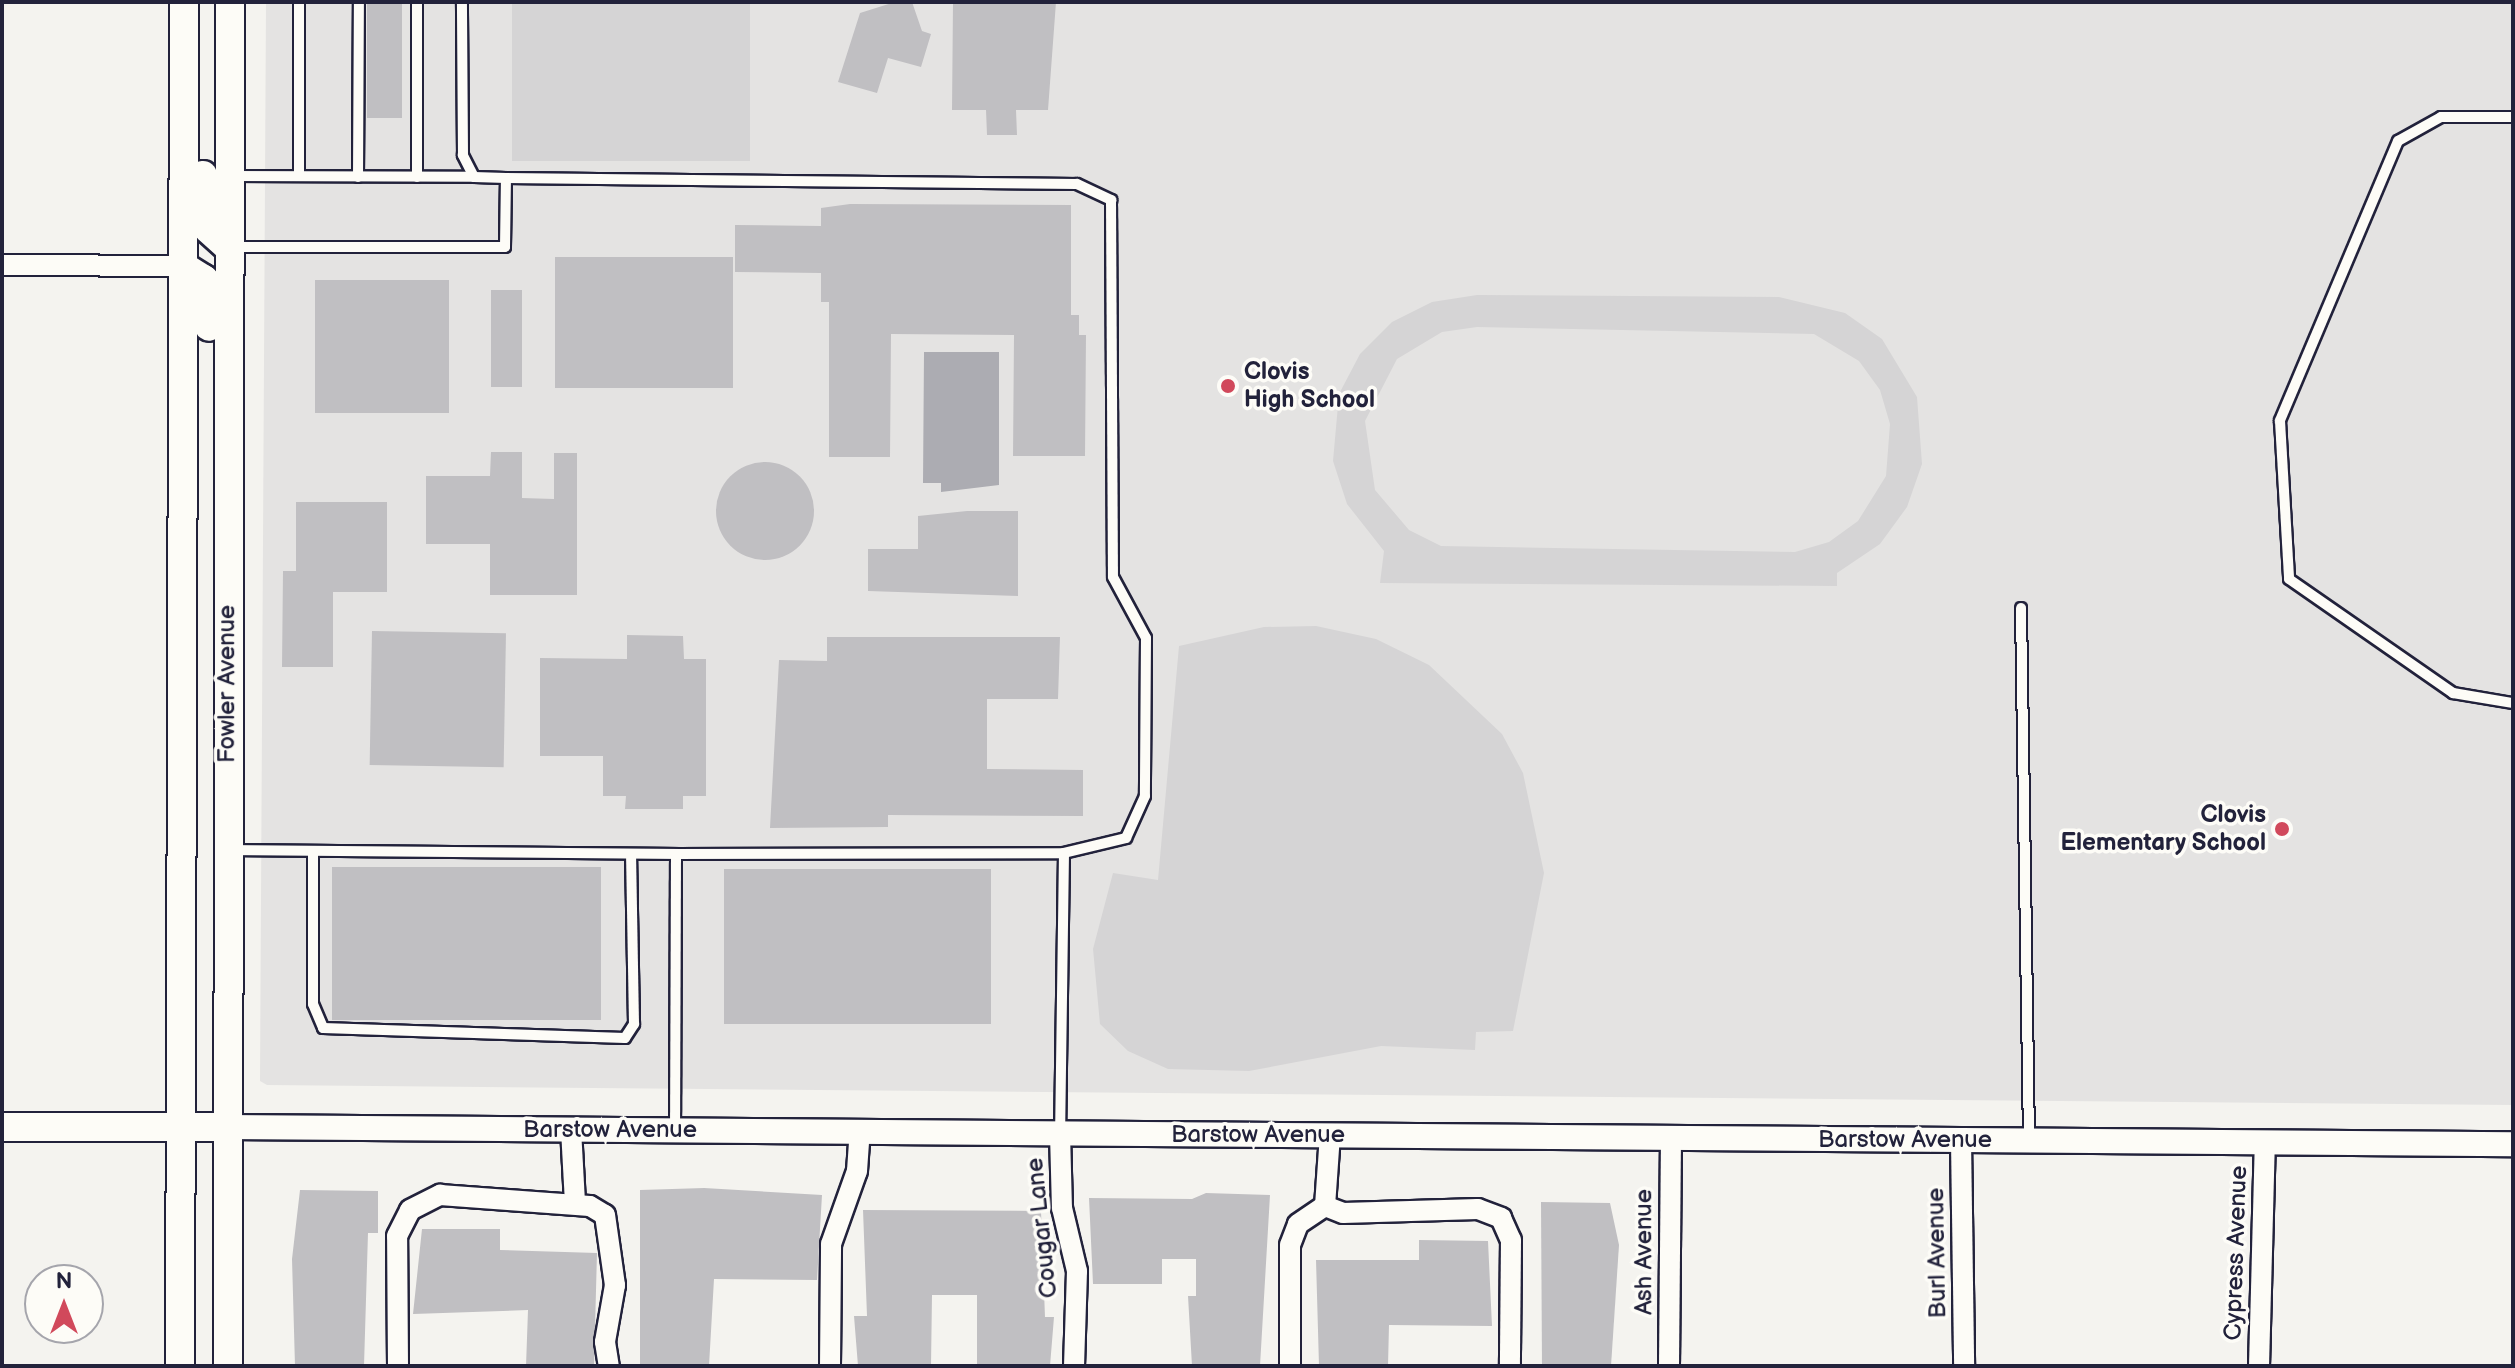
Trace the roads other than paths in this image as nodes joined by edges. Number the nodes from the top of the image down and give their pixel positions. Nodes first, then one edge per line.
1 (184, 2) edge
2 (203, 2) edge
3 (230, 2) edge
4 (299, 2) edge
5 (359, 2) edge
6 (417, 2) edge
7 (462, 2) edge
8 (2513, 117) edge
9 (230, 176) junction
10 (299, 176) junction
11 (358, 177) junction
12 (417, 177) junction
13 (474, 177) junction
14 (506, 178) junction
15 (228, 247) junction
16 (2, 265) edge
17 (183, 266) junction
18 (227, 583) junction
19 (2021, 608) dead end
20 (2513, 703) edge
21 (227, 850) junction
22 (313, 851) junction
23 (1064, 853) junction
24 (631, 854) junction
25 (676, 854) junction
26 (2, 1127) edge
27 (178, 1127) junction
28 (225, 1127) junction
29 (571, 1129) junction
30 (675, 1130) junction
31 (860, 1132) junction
32 (1060, 1133) junction
33 (1330, 1135) junction
34 (1671, 1138) junction
35 (1961, 1140) junction
36 (2029, 1140) junction
37 (2265, 1142) junction
38 (2513, 1144) edge
39 (575, 1204) junction
40 (1325, 1206) junction
41 (180, 1366) edge
42 (228, 1366) edge
43 (398, 1366) edge
44 (609, 1366) edge
45 (830, 1366) edge
46 (1074, 1366) edge
47 (1290, 1366) edge
48 (1510, 1366) edge
49 (1669, 1366) edge
50 (1964, 1366) edge
51 (2259, 1366) edge

1 - 17 main road, Fowler Avenue
2 - 15 main road
3 - 9 main road, Fowler Avenue
4 - 10 lane
5 - 11 lane
6 - 12 lane
7 - 13 lane
8 - 20 lane
9 - 10 lane
9 - 15 main road, Fowler Avenue
10 - 11 lane
11 - 12 lane
12 - 13 lane
13 - 14 lane
14 - 15 lane
14 - 23 lane
15 - 18 main road, Fowler Avenue
16 - 17 street
17 - 18 main road
17 - 27 main road, Fowler Avenue
18 - 21 main road, Fowler Avenue
19 - 36 lane
21 - 22 lane
21 - 28 main road, Fowler Avenue
22 - 24 lane
22 - 24 lane
23 - 25 lane
23 - 32 lane
24 - 25 lane
25 - 30 lane
26 - 27 main road, Barstow Avenue
27 - 28 main road, Barstow Avenue
27 - 41 main road, Fowler Avenue
28 - 29 street, Barstow Avenue
28 - 42 main road, Fowler Avenue
29 - 30 street, Barstow Avenue
29 - 39 street
30 - 31 street, Barstow Avenue
31 - 32 street, Barstow Avenue
31 - 45 street
32 - 33 street, Barstow Avenue
32 - 46 street, Cougar Lane
33 - 34 street, Barstow Avenue
33 - 40 street
34 - 35 street, Barstow Avenue
34 - 49 street, Ash Avenue
35 - 36 street, Barstow Avenue
35 - 50 street, Burl Avenue
36 - 37 street, Barstow Avenue
37 - 38 street, Barstow Avenue
37 - 51 street, Cypress Avenue
39 - 43 street
39 - 44 street
40 - 47 street
40 - 48 street

